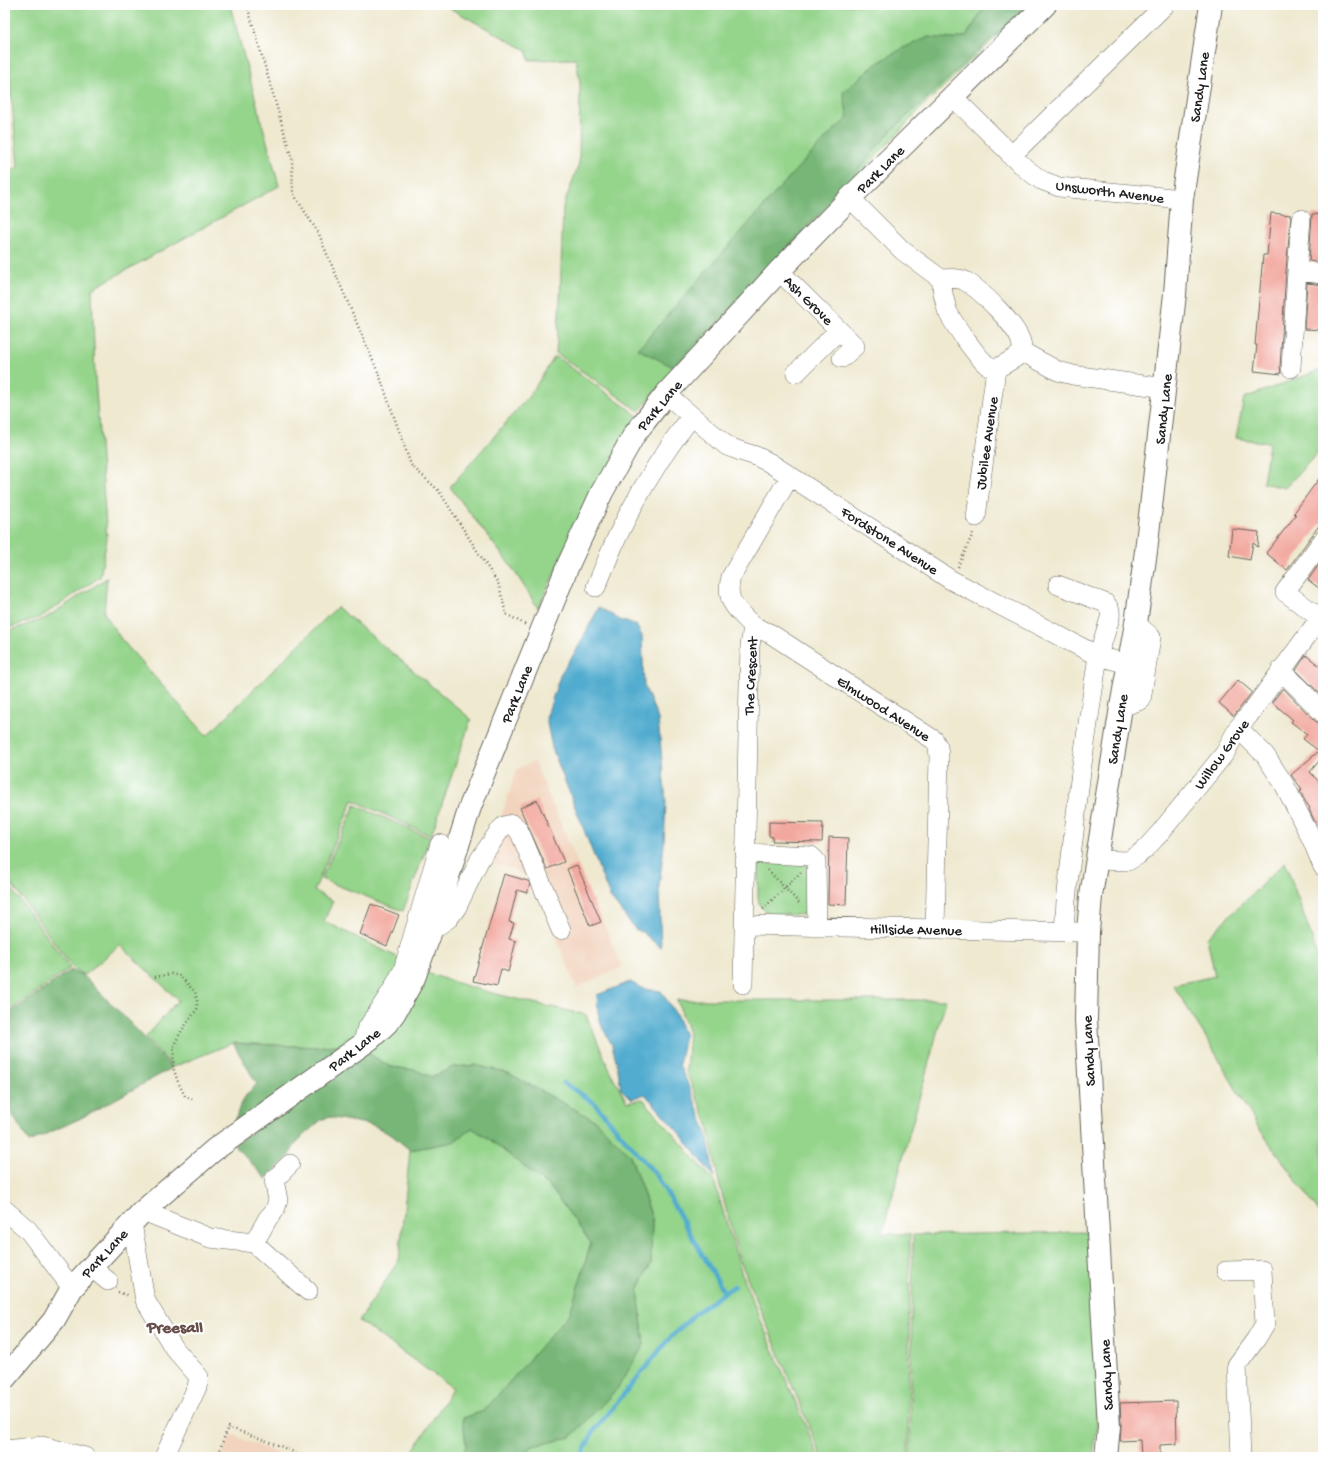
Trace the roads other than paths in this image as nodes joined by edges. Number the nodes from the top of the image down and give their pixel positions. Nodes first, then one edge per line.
1 (1045, 5) edge
2 (1164, 5) edge
3 (1211, 5) edge
4 (952, 96) junction
5 (1011, 156) junction
6 (850, 198) junction
7 (1182, 199) junction
8 (1300, 219) dead end
9 (779, 270) junction
10 (1297, 271) junction
11 (1323, 274) edge
12 (941, 279) junction
13 (839, 330) junction
14 (1022, 352) junction
15 (842, 358) dead end
16 (1291, 368) dead end
17 (996, 369) junction
18 (796, 373) dead end
19 (1165, 388) junction
20 (666, 394) junction
21 (692, 416) junction
22 (790, 476) junction
23 (976, 516) road end
24 (1323, 540) edge
25 (1058, 585) dead end
26 (596, 588) dead end
27 (1322, 616) edge
28 (1136, 622) junction
29 (753, 626) junction
30 (1098, 656) junction
31 (1128, 664) junction
32 (1281, 670) junction
33 (1121, 707) junction
34 (1323, 713) edge
35 (1238, 728) junction
36 (440, 844) dead end
37 (745, 853) junction
38 (1097, 860) junction
39 (1323, 867) edge
40 (745, 924) junction
41 (817, 927) junction
42 (935, 929) junction
43 (561, 930) dead end
44 (431, 931) junction
45 (1064, 932) junction
46 (1088, 932) junction
47 (743, 984) dead end
48 (362, 1046) junction
49 (290, 1164) dead end
50 (5, 1210) edge
51 (137, 1217) junction
52 (254, 1243) junction
53 (91, 1267) junction
54 (1226, 1271) dead end
55 (108, 1281) road end
56 (72, 1288) junction
57 (308, 1291) dead end
58 (5, 1378) edge
59 (5, 1450) edge
60 (85, 1457) edge
61 (164, 1457) edge
62 (1106, 1457) edge
63 (1241, 1457) edge

1 - 4 main road, Park Lane
2 - 5 street
3 - 7 main road, Sandy Lane
4 - 5 street, Unsworth Avenue
4 - 6 main road, Park Lane
5 - 7 street, Unsworth Avenue
6 - 9 main road, Park Lane
6 - 12 street
7 - 19 main road, Sandy Lane
8 - 10 street
9 - 13 street, Ash Grove
9 - 20 main road, Park Lane
10 - 11 street
10 - 16 street
12 - 14 street
12 - 17 street
13 - 15 street, Ash Grove
13 - 18 street, Ash Grove
14 - 17 street
14 - 19 street
17 - 23 street, Jubilee Avenue
19 - 28 main road, Sandy Lane
20 - 21 street, Fordstone Avenue
20 - 44 main road, Park Lane
21 - 22 street, Fordstone Avenue
21 - 26 street
22 - 29 street, The Crescent
22 - 30 street, Fordstone Avenue
24 - 27 street
25 - 30 street, Sandy Lane
27 - 32 street, Willow Grove
28 - 31 main road, Sandy Lane
28 - 33 street
29 - 37 street, The Crescent
29 - 42 street, Elmwood Avenue
30 - 31 street, Fordstone Avenue
30 - 45 street, Sandy Lane
31 - 33 main road, Sandy Lane
32 - 34 street
32 - 35 street, Willow Grove
33 - 38 main road, Sandy Lane
35 - 38 street, Willow Grove
35 - 39 street
36 - 48 street
37 - 40 street, The Crescent
37 - 41 street
38 - 46 main road, Sandy Lane
40 - 41 street, Hillside Avenue
40 - 47 street, The Crescent
41 - 42 street, Hillside Avenue
42 - 45 street, Hillside Avenue
43 - 44 street
44 - 48 main road, Park Lane
45 - 46 street, Hillside Avenue
46 - 62 main road, Sandy Lane
48 - 51 main road, Park Lane
49 - 52 street
50 - 56 street
51 - 52 street
51 - 53 main road, Park Lane
51 - 61 street
52 - 57 street
53 - 55 street
53 - 56 main road, Park Lane
54 - 63 street
56 - 58 main road, Park Lane
59 - 60 street

